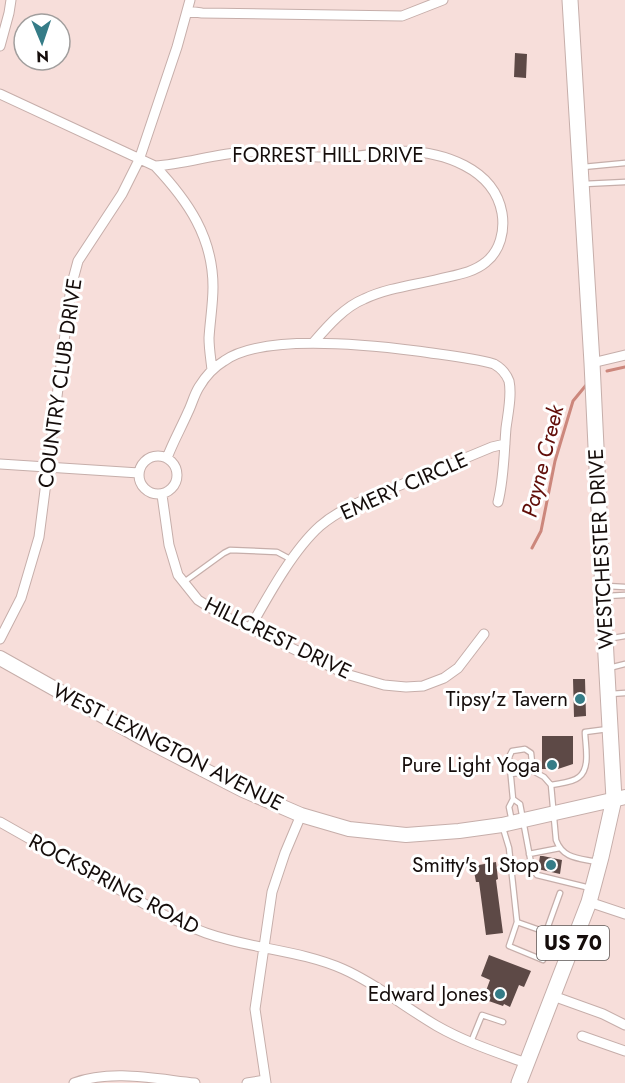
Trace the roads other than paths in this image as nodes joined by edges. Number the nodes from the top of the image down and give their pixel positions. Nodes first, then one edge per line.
1 (11, 0) edge
2 (190, 0) edge
3 (439, 0) edge
4 (570, 0) edge
5 (187, 11) junction
6 (0, 46) edge
7 (0, 94) edge
8 (139, 160) junction
9 (625, 163) edge
10 (155, 166) junction
11 (580, 167) junction
12 (625, 182) edge
13 (581, 184) junction
14 (313, 343) junction
15 (625, 355) edge
16 (592, 363) junction
17 (212, 370) junction
18 (505, 444) junction
19 (167, 458) junction
20 (0, 464) edge
21 (48, 467) junction
22 (139, 473) junction
23 (162, 495) junction
24 (498, 502) dead end
25 (292, 560) junction
26 (184, 582) junction
27 (625, 587) edge
28 (603, 591) junction
29 (625, 595) edge
30 (250, 628) junction
31 (484, 634) dead end
32 (625, 636) edge
33 (0, 639) edge
34 (605, 639) junction
35 (0, 658) edge
36 (625, 664) edge
37 (606, 668) junction
38 (625, 693) edge
39 (608, 694) junction
40 (610, 729) junction
41 (533, 771) junction
42 (511, 774) junction
43 (551, 785) junction
44 (620, 798) edge
45 (513, 799) junction
46 (555, 813) junction
47 (301, 815) junction
48 (0, 822) edge
49 (513, 823) junction
50 (560, 848) junction
51 (529, 854) junction
52 (600, 862) junction
53 (560, 893) dead end
54 (591, 895) junction
55 (625, 914) edge
56 (517, 922) junction
57 (546, 932) junction
58 (573, 942) junction
59 (264, 948) junction
60 (543, 960) dead end
61 (553, 996) junction
62 (503, 1022) dead end
63 (625, 1026) edge
64 (582, 1036) dead end
65 (471, 1042) junction
66 (625, 1051) edge
67 (526, 1063) junction
68 (145, 1081) edge
69 (265, 1082) edge
70 (74, 1083) edge
71 (195, 1083) edge
72 (248, 1083) edge
73 (519, 1083) edge

1 - 6 street
2 - 5 street, COUNTRY CLUB DRIVE
3 - 5 street
4 - 11 main road, WESTCHESTER DRIVE / US 70
5 - 8 street, COUNTRY CLUB DRIVE
7 - 8 street, FORREST HILL DRIVE
8 - 10 street, FORREST HILL DRIVE
8 - 21 street, COUNTRY CLUB DRIVE
9 - 11 lane
10 - 14 street, FORREST HILL DRIVE
10 - 17 street
11 - 13 main road, WESTCHESTER DRIVE / US 70
12 - 13 lane
13 - 16 main road, WESTCHESTER DRIVE / US 70
14 - 17 street
14 - 18 street
15 - 16 street
16 - 28 main road, WESTCHESTER DRIVE / US 70
17 - 19 street
18 - 24 street
18 - 25 street, EMERY CIRCLE
19 - 22 street
19 - 23 street
20 - 21 street
21 - 22 street
21 - 33 street, COUNTRY CLUB DRIVE
22 - 23 street
23 - 26 street, HILLCREST DRIVE
25 - 26 lane
25 - 30 street, EMERY CIRCLE
26 - 30 street, HILLCREST DRIVE
27 - 28 lane
28 - 29 lane
28 - 34 main road, WESTCHESTER DRIVE / US 70
30 - 31 street, HILLCREST DRIVE
32 - 34 lane
34 - 37 main road, WESTCHESTER DRIVE / US 70
35 - 47 street, WEST LEXINGTON AVENUE
36 - 37 lane
37 - 39 main road, WESTCHESTER DRIVE / US 70
38 - 39 lane
39 - 40 main road, WESTCHESTER DRIVE / US 70
40 - 43 lane
40 - 44 main road, WESTCHESTER DRIVE / US 70
41 - 42 lane
41 - 42 lane
41 - 43 lane
42 - 45 lane
43 - 46 lane
44 - 46 street, WEST LEXINGTON AVENUE
44 - 52 main road, WESTCHESTER DRIVE / US 70
45 - 49 lane
45 - 49 lane
46 - 49 street, WEST LEXINGTON AVENUE
46 - 50 lane
47 - 49 street, WEST LEXINGTON AVENUE
47 - 59 street
48 - 59 street, ROCKSPRING ROAD
49 - 51 lane
49 - 56 lane
50 - 51 lane
50 - 52 lane
51 - 54 lane
52 - 54 main road, WESTCHESTER DRIVE / US 70
53 - 57 lane
54 - 55 street
54 - 58 main road, WESTCHESTER DRIVE / US 70
56 - 57 lane
56 - 60 lane
57 - 58 lane
58 - 61 main road, WESTCHESTER DRIVE / US 70
59 - 65 street, ROCKSPRING ROAD
59 - 69 street
61 - 63 street
61 - 67 main road, WESTCHESTER DRIVE / US 70
62 - 65 lane
64 - 66 street
65 - 67 street, ROCKSPRING ROAD
67 - 73 main road, WESTCHESTER DRIVE / US 70
68 - 70 street
68 - 71 street
69 - 72 street

